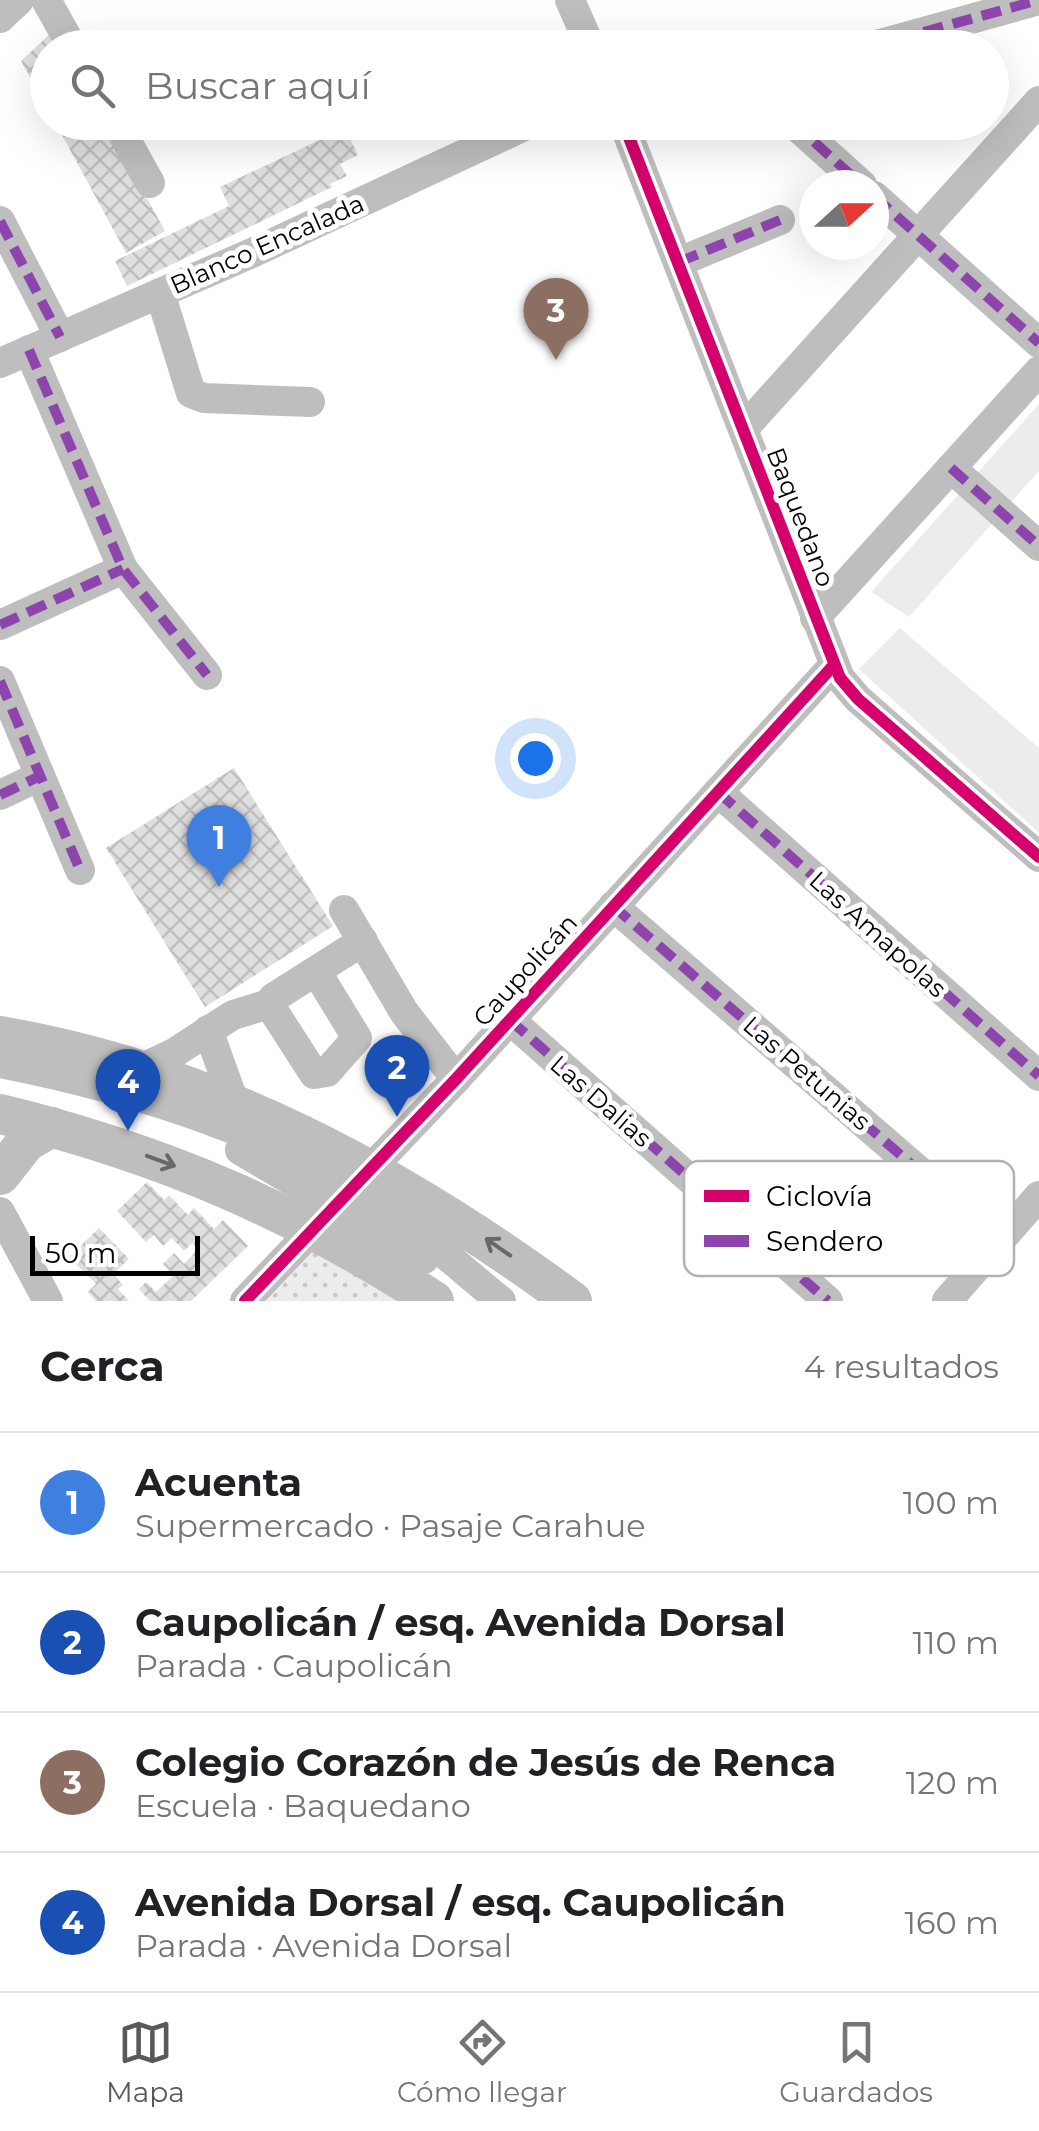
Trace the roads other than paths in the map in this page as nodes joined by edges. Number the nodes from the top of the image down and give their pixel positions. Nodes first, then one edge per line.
1 (19, 0) edge
2 (46, 0) edge
3 (570, 0) edge
4 (1039, 0) edge
5 (0, 18) edge
6 (63, 30) edge
7 (583, 30) edge
8 (931, 30) edge
9 (1039, 101) edge
10 (1009, 134) edge
11 (126, 140) edge
12 (494, 140) edge
13 (630, 140) edge
14 (812, 140) edge
15 (1004, 140) edge
16 (845, 170) edge
17 (150, 183) dead end
18 (889, 209) edge
19 (780, 220) dead end
20 (0, 221) edge
21 (918, 235) junction
22 (679, 262) junction
23 (160, 293) junction
24 (60, 337) junction
25 (1039, 343) edge
26 (29, 350) junction
27 (0, 363) edge
28 (1039, 371) edge
29 (310, 402) dead end
30 (744, 428) junction
31 (951, 468) junction
32 (1039, 546) edge
33 (123, 569) junction
34 (815, 618) junction
35 (0, 625) edge
36 (833, 666) junction
37 (207, 675) dead end
38 (0, 680) edge
39 (40, 776) junction
40 (718, 792) junction
41 (0, 795) edge
42 (1039, 857) edge
43 (80, 870) dead end
44 (613, 906) junction
45 (344, 910) dead end
46 (363, 941) junction
47 (316, 971) junction
48 (270, 1004) junction
49 (510, 1020) junction
50 (208, 1030) junction
51 (0, 1036) edge
52 (0, 1063) edge
53 (138, 1070) junction
54 (0, 1074) edge
55 (1039, 1076) edge
56 (456, 1079) junction
57 (235, 1105) junction
58 (0, 1114) edge
59 (52, 1127) junction
60 (908, 1161) edge
61 (684, 1174) edge
62 (0, 1175) edge
63 (1039, 1196) edge
64 (343, 1197) junction
65 (1014, 1224) edge
66 (5, 1232) edge
67 (800, 1276) edge
68 (969, 1276) edge
69 (48, 1301) edge
70 (245, 1301) edge
71 (434, 1301) edge
72 (487, 1301) edge
73 (501, 1301) edge
74 (572, 1301) edge
75 (828, 1301) edge
76 (948, 1301) edge

1 - 5 street
2 - 6 street
3 - 7 street
4 - 8 street
9 - 10 street
11 - 17 street
12 - 23 street, Blanco Encalada
13 - 22 street, Baquedano
14 - 16 street
15 - 21 street
18 - 21 street
19 - 22 street
20 - 24 street
21 - 25 street
21 - 30 street
22 - 30 street, Baquedano
23 - 24 street, Blanco Encalada
23 - 29 street
24 - 26 street, Blanco Encalada
26 - 27 street, Blanco Encalada
26 - 33 street
28 - 31 street
30 - 34 street, Baquedano
31 - 32 street
31 - 34 street
33 - 35 street
33 - 37 street
34 - 36 street, Baquedano
36 - 40 street, Caupolicán
36 - 42 street, Baquedano
38 - 39 street
39 - 41 street
39 - 43 street
40 - 44 street, Caupolicán
40 - 55 street, Las Amapolas
44 - 49 street, Caupolicán
44 - 60 street, Las Petunias
45 - 46 street
46 - 47 street
46 - 56 street
47 - 48 street
47 - 48 street
48 - 50 street
49 - 56 street, Caupolicán
49 - 61 street, Las Dalias
50 - 53 street
50 - 57 street
51 - 53 main road
52 - 64 street
53 - 57 main road
54 - 64 street
56 - 64 street, Caupolicán
57 - 64 main road
58 - 59 main road
59 - 62 main road
59 -> 64 main road
63 - 65 street
64 - 70 street, Caupolicán
64 - 71 main road
64 - 72 street
64 - 73 street
74 -> 64 main road
66 - 69 street
67 - 75 street, Las Dalias
68 - 76 street

